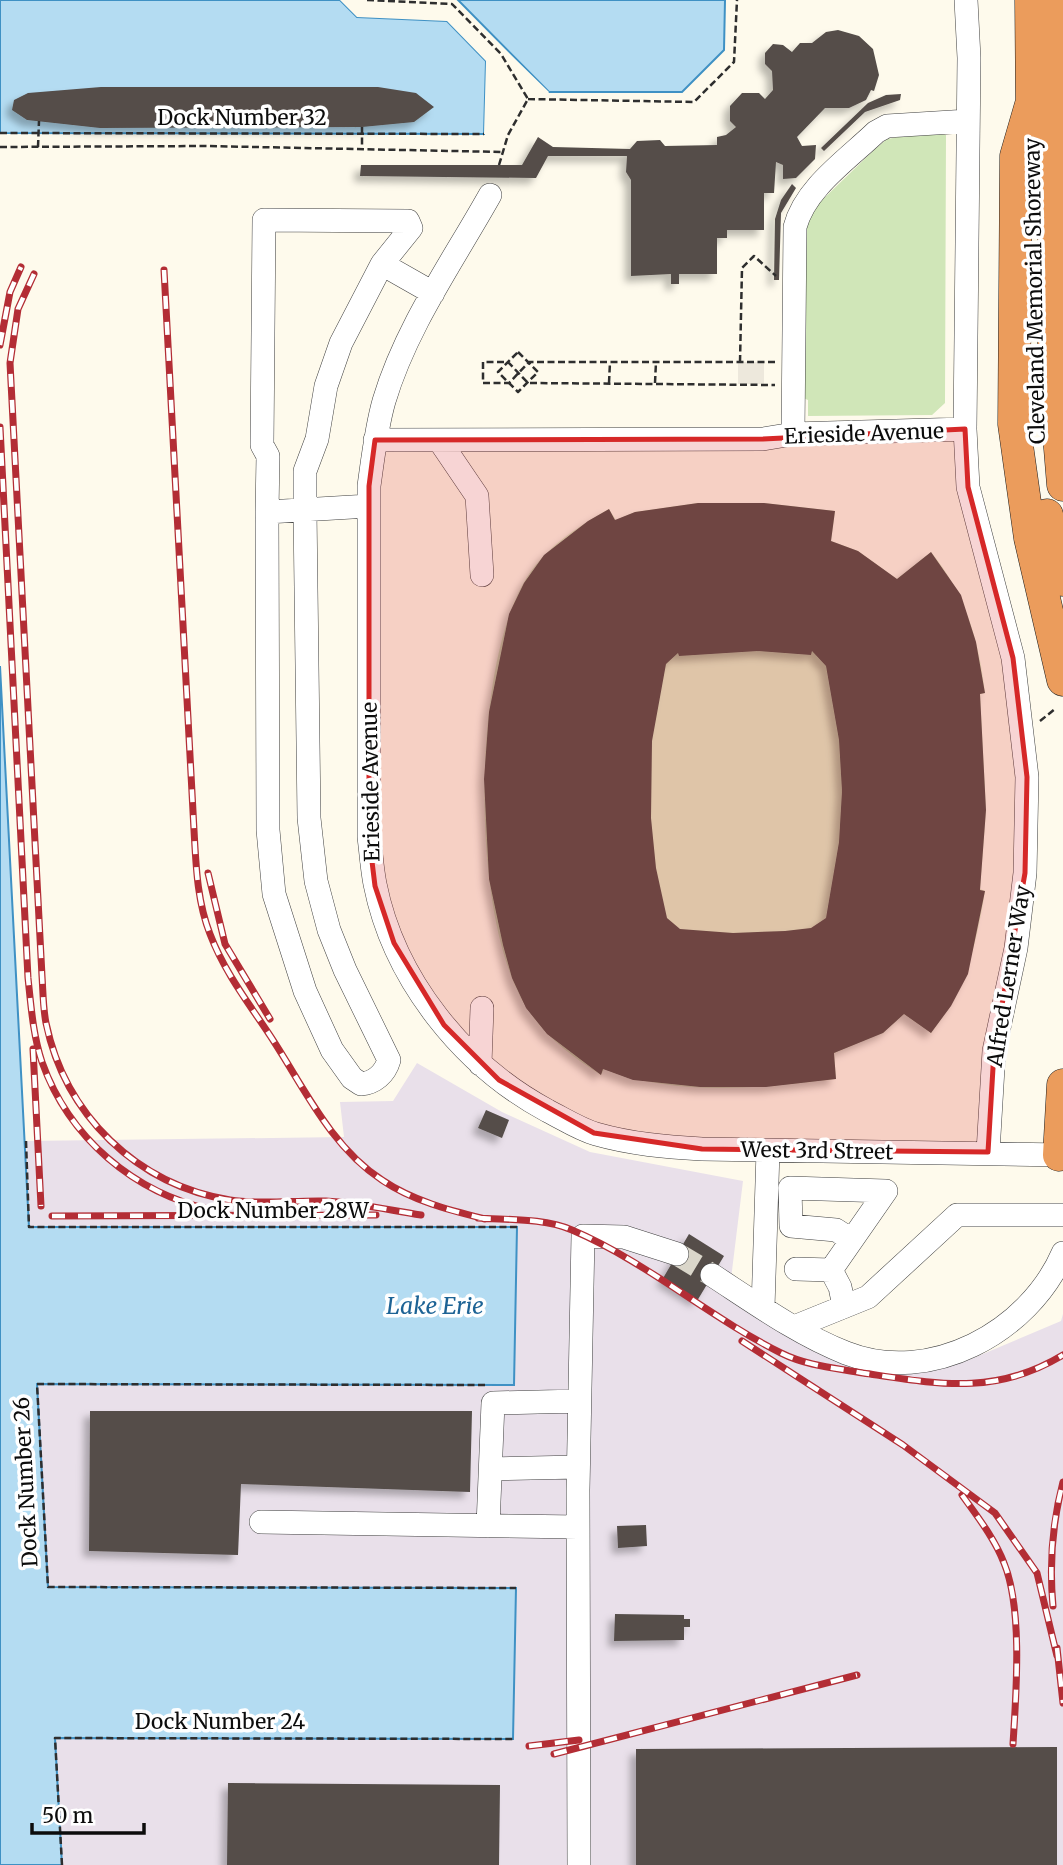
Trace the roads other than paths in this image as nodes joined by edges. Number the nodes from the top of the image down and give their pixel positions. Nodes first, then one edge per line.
1 (966, 0) edge
2 (1012, 0) edge
3 (1031, 0) edge
4 (1053, 0) edge
5 (1032, 87) junction
6 (1063, 103) edge
7 (968, 121) junction
8 (1054, 139) junction
9 (1054, 181) junction
10 (490, 195) dead end
11 (1063, 213) edge
12 (382, 264) junction
13 (433, 293) junction
14 (965, 429) junction
15 (793, 434) junction
16 (375, 440) junction
17 (439, 440) junction
18 (268, 456) junction
19 (309, 458) junction
20 (1063, 485) edge
21 (369, 506) junction
22 (305, 511) junction
23 (267, 512) junction
24 (482, 575) dead end
25 (1063, 578) edge
26 (1063, 680) edge
27 (482, 1008) dead end
28 (480, 1064) junction
29 (1063, 1085) edge
30 (574, 1124) joint
31 (768, 1151) junction
32 (988, 1152) junction
33 (1061, 1155) edge
34 (1063, 1215) edge
35 (850, 1239) dead end
36 (1063, 1253) edge
37 (677, 1254) tunnel mouth
38 (796, 1269) dead end
39 (831, 1270) junction
40 (712, 1275) tunnel mouth
41 (844, 1306) junction
42 (763, 1308) junction
43 (794, 1327) junction
44 (579, 1401) junction
45 (578, 1467) junction
46 (491, 1469) junction
47 (261, 1522) dead end
48 (488, 1526) junction
49 (578, 1527) junction
50 (579, 1865) edge

1 - 7 street, Erieside Avenue
2 - 5 highway
3 - 5 highway, Cleveland Memorial Shoreway
4 - 8 highway, Cleveland Memorial Shoreway
5 - 25 highway, Cleveland Memorial Shoreway
5 - 26 highway
6 - 8 highway
7 - 14 street, Erieside Avenue
7 - 15 street
8 - 9 highway, Cleveland Memorial Shoreway
9 - 11 highway
9 - 20 highway, Cleveland Memorial Shoreway
10 - 13 street, Erieside Avenue
12 - 13 street
12 - 18 street
12 - 19 street
13 - 16 street, Erieside Avenue
14 - 15 street, Erieside Avenue
14 - 32 street, Alfred Lerner Way
15 - 17 street, Erieside Avenue
16 - 17 street, Erieside Avenue
16 - 21 street, Erieside Avenue
17 - 24 street
18 - 19 street
18 - 23 street
19 - 22 street
21 - 22 street
21 - 28 street, Erieside Avenue
22 - 23 street
22 - 23 street
27 - 28 street
28 - 30 street, Erieside Avenue
29 - 33 highway
30 - 31 street, West 3rd Street
31 - 32 street, West 3rd Street
31 - 42 street
32 - 33 street, West 3rd Street
34 - 41 street
35 - 39 street
36 - 43 street
37 - 44 street
38 - 39 street
39 - 41 street
40 - 42 street
41 - 43 street
42 - 43 street
44 - 45 street
44 - 46 street
45 - 46 street
45 - 49 street
46 - 48 street
47 - 48 street
48 - 49 street
49 - 50 street

